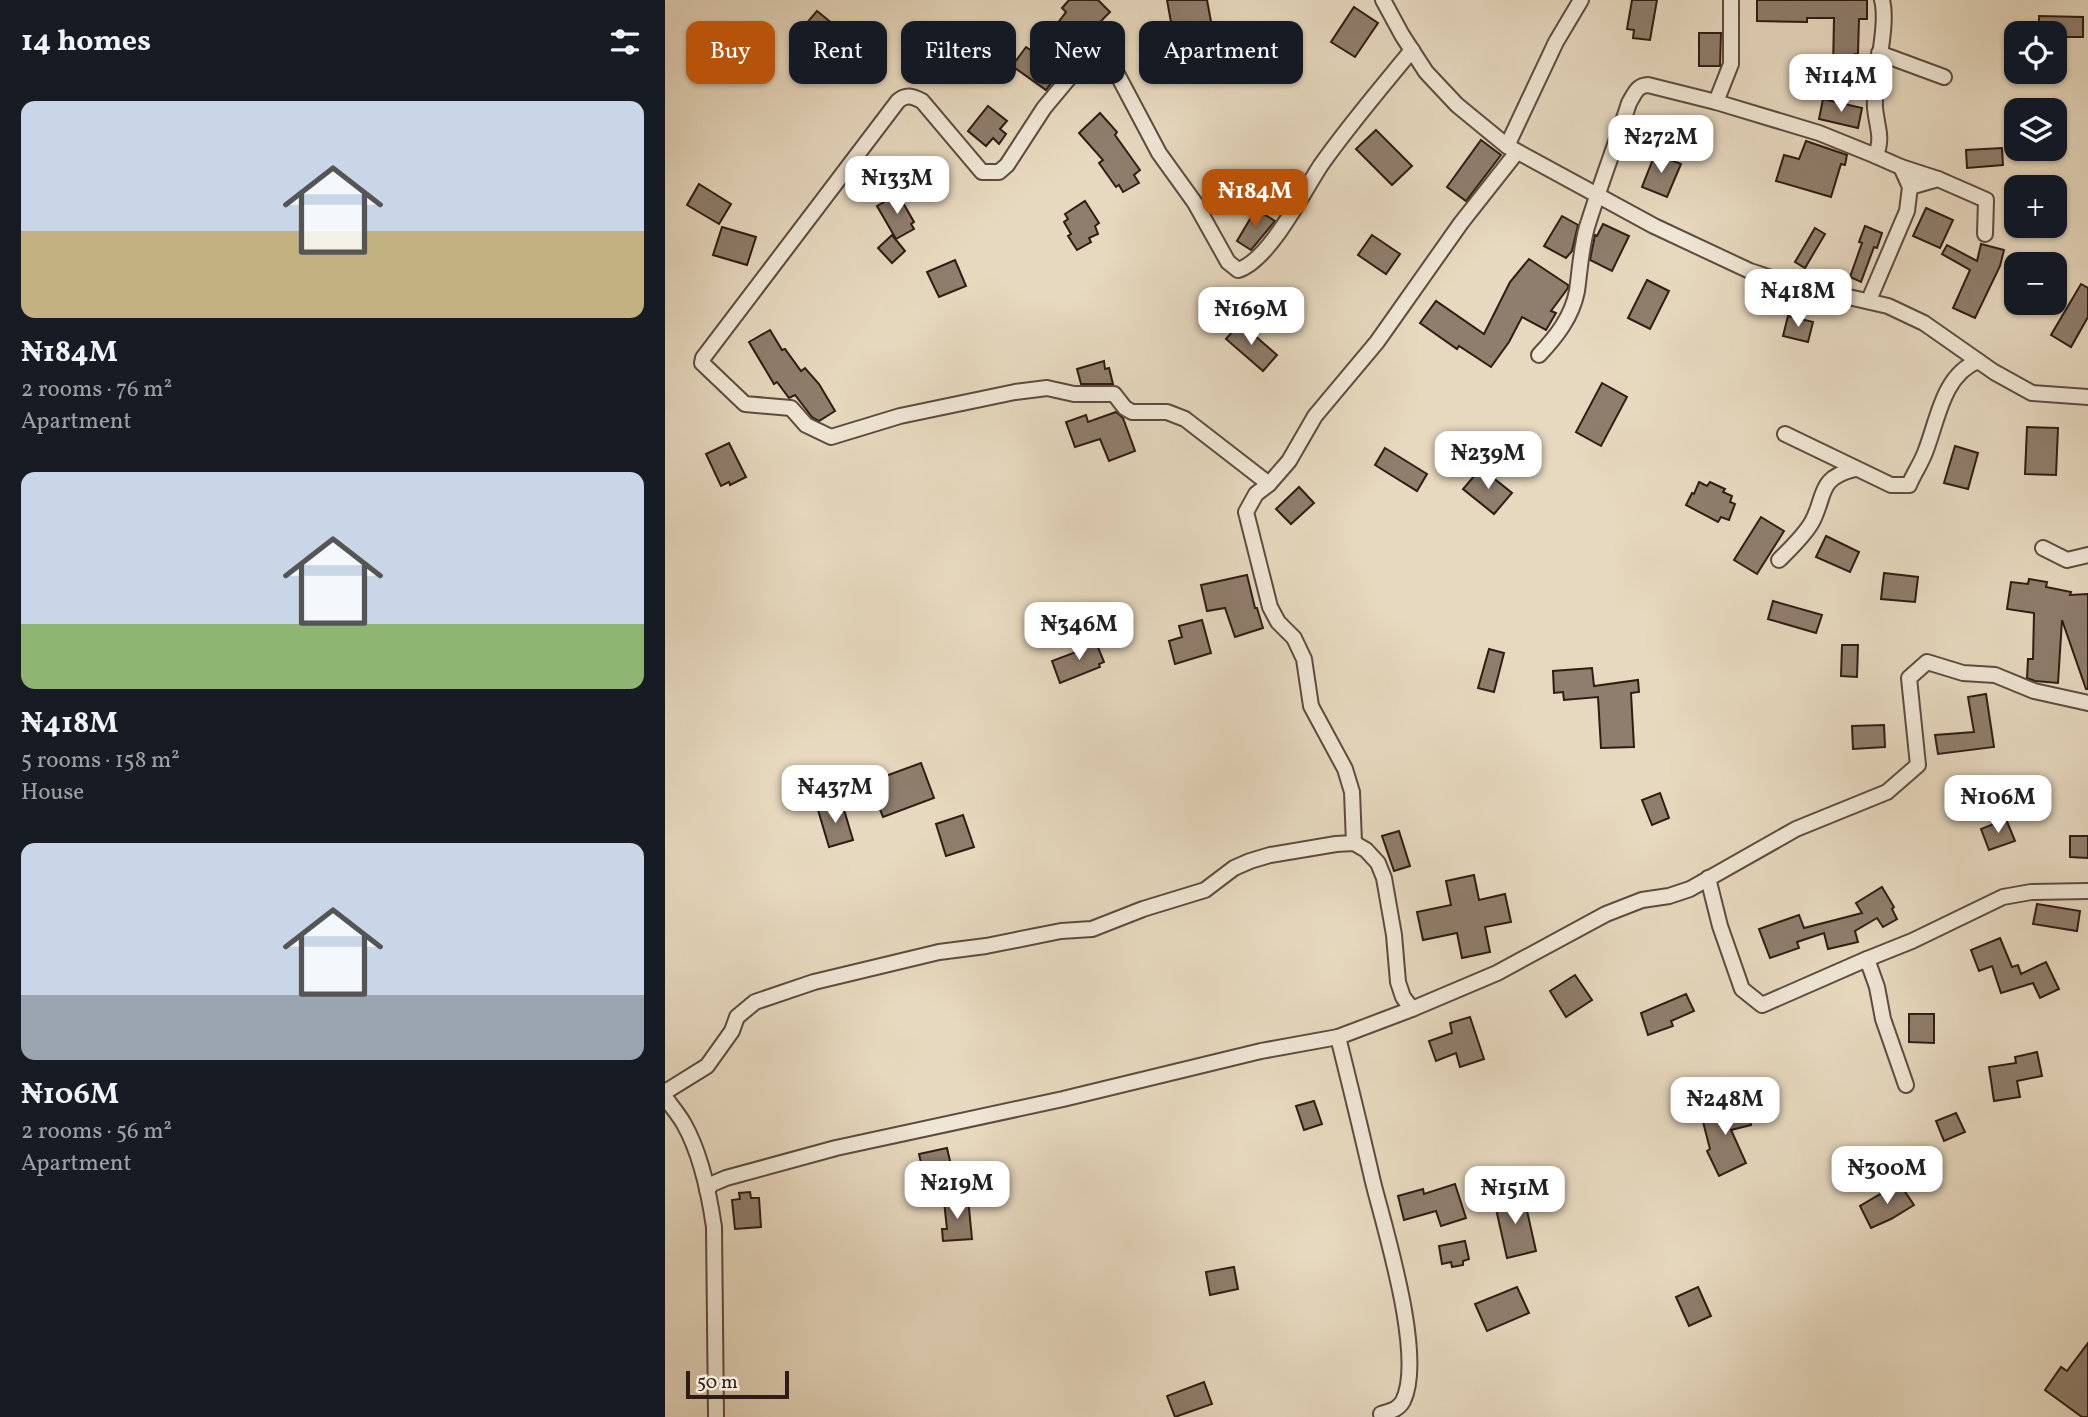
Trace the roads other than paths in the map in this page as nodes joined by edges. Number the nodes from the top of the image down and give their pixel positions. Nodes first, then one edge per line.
1 (1383, 0) edge
2 (1581, 0) edge
3 (1731, 0) edge
4 (1882, 0) edge
5 (1412, 50) junction
6 (1879, 53) junction
7 (1944, 77) dead end
8 (1716, 102) junction
9 (1512, 149) junction
10 (1876, 156) junction
11 (1901, 167) junction
12 (1938, 179) junction
13 (1910, 187) junction
14 (1599, 196) junction
15 (1985, 234) dead end
16 (1869, 300) junction
17 (1539, 355) dead end
18 (1977, 361) junction
19 (2088, 397) edge
20 (1785, 434) dead end
21 (1855, 469) junction
22 (1269, 484) junction
23 (2043, 548) dead end
24 (2088, 555) edge
25 (1779, 560) dead end
26 (2088, 703) edge
27 (1353, 843) junction
28 (1708, 878) junction
29 (2088, 891) edge
30 (1867, 959) junction
31 (1412, 1009) junction
32 (1338, 1037) junction
33 (1906, 1085) dead end
34 (665, 1094) edge
35 (707, 1190) junction
36 (1381, 1414) dead end
37 (716, 1417) edge

1 - 5 street
2 - 9 street
3 - 8 street
4 - 6 street
5 - 9 street
5 - 22 street
6 - 7 street
6 - 10 street
8 - 10 street
8 - 14 street
9 - 14 street
9 - 22 street
10 - 11 street
11 - 12 street
11 - 13 street
12 - 13 street
12 - 15 street
13 - 16 street
14 - 16 street
14 - 17 street
16 - 18 street
18 - 19 street
18 - 21 street
20 - 21 street
21 - 25 street
22 - 27 street
23 - 24 street
26 - 28 street
27 - 31 street
27 - 34 street
28 - 30 street
28 - 31 street
29 - 30 street
30 - 33 street
31 - 32 street
32 - 35 street
32 - 36 street
34 - 35 street
35 - 37 street

